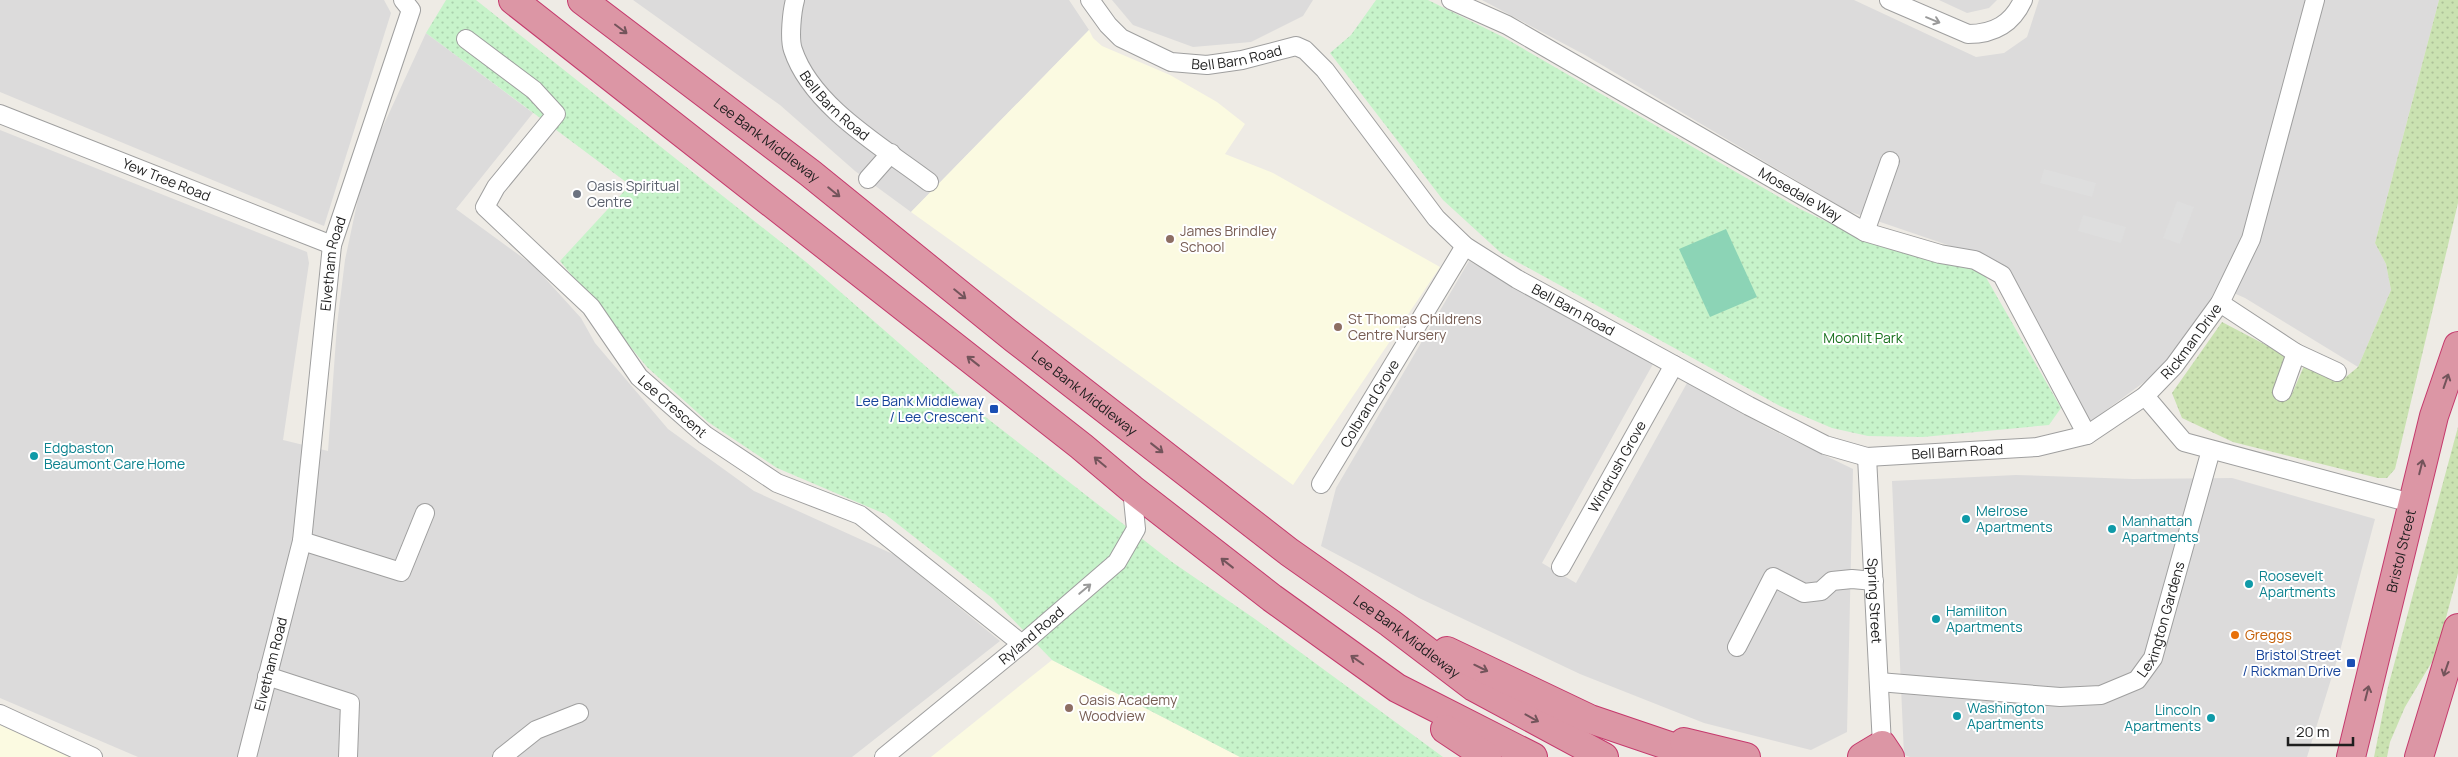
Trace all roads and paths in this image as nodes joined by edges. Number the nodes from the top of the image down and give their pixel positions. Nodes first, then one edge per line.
1 (403, 0) edge
2 (513, 0) edge
3 (582, 0) edge
4 (795, 0) edge
5 (1090, 0) edge
6 (1451, 0) edge
7 (1889, 0) edge
8 (2023, 0) edge
9 (2315, 0) edge
10 (466, 39) dead end
11 (0, 114) edge
12 (891, 153) junction
13 (1890, 160) dead end
14 (868, 179) dead end
15 (929, 182) dead end
16 (1865, 232) junction
17 (332, 245) junction
18 (1465, 246) junction
19 (2220, 303) junction
20 (2458, 346) edge
21 (2296, 353) junction
22 (1674, 365) junction
23 (2337, 372) dead end
24 (2282, 392) dead end
25 (2145, 396) junction
26 (2087, 435) junction
27 (2211, 450) junction
28 (1867, 457) junction
29 (1321, 484) dead end
30 (1132, 489) junction
31 (2411, 503) junction
32 (425, 513) dead end
33 (302, 541) junction
34 (1561, 567) dead end
35 (1874, 581) junction
36 (1390, 623) junction
37 (2458, 628) edge
38 (1022, 644) junction
39 (1737, 648) dead end
40 (267, 676) junction
41 (1879, 682) junction
42 (1397, 688) junction
43 (2433, 707) junction
44 (580, 712) dead end
45 (0, 714) edge
46 (1590, 719) junction
47 (1878, 753) edge
48 (93, 757) edge
49 (247, 757) edge
50 (348, 757) edge
51 (502, 757) edge
52 (884, 757) edge
53 (1487, 757) edge
54 (1533, 757) edge
55 (1604, 757) edge
56 (1702, 757) edge
57 (1746, 757) edge
58 (2351, 757) edge
59 (2419, 757) edge
60 (2435, 757) edge

1 - 17 street, Elvetham Road
30 -> 2 highway
3 -> 36 highway, Lee Bank Middleway
4 - 12 street, Bell Barn Road
5 - 18 street, Bell Barn Road
6 - 16 street, Mosedale Way
7 -> 8 street
9 - 19 street, Rickman Drive
10 - 38 street, Lee Crescent
11 - 17 street, Yew Tree Road
12 - 14 street
12 - 15 street, Bell Barn Road
13 - 16 street
16 - 26 street, Mosedale Way
17 - 33 street, Elvetham Road
18 - 22 street, Bell Barn Road
18 - 29 street, Colbrand Grove
19 - 21 street
19 - 25 street, Rickman Drive
31 -> 20 highway, Bristol Street
21 - 23 street
21 - 24 street
22 - 28 street, Bell Barn Road
22 - 34 street, Windrush Grove
25 - 26 street, Bell Barn Road
25 - 27 street
26 - 28 street, Bell Barn Road
27 - 31 street
27 - 41 street, Lexington Gardens
28 - 35 street, Spring Street
38 -> 30 street, Ryland Road
42 -> 30 highway
58 -> 31 highway, Bristol Street
32 - 33 street
33 - 40 street, Elvetham Road
35 - 39 street
35 - 41 street, Spring Street
36 -> 46 highway
36 -> 55 highway, Lee Bank Middleway
37 -> 43 highway
38 - 52 street, Ryland Road
40 - 49 street, Elvetham Road
40 - 50 street
41 - 47 street, Spring Street
42 - 53 highway
42 - 54 highway
43 - 59 highway
43 - 60 highway
44 - 51 street
45 - 48 street
46 - 56 highway
46 - 57 highway

